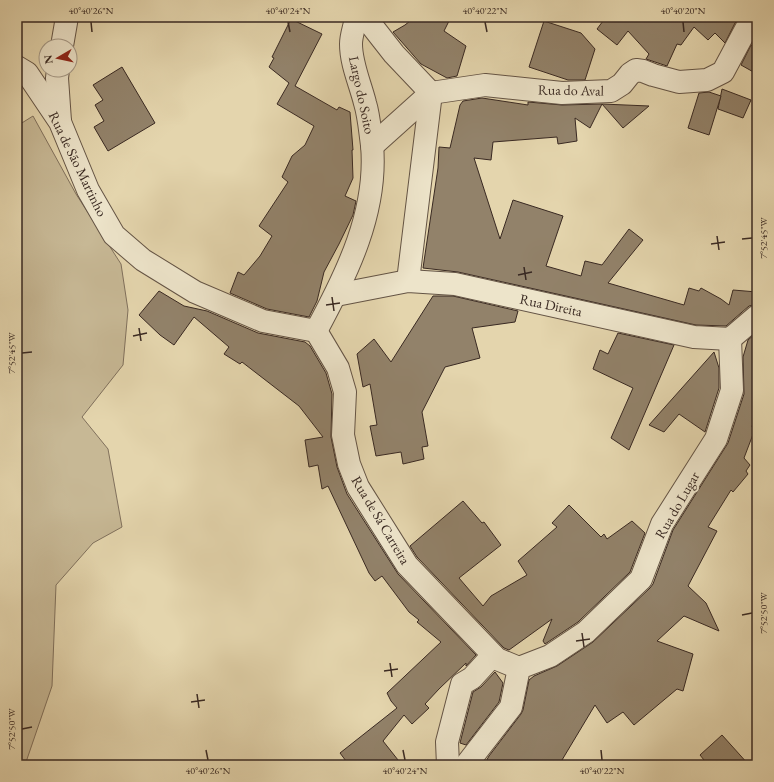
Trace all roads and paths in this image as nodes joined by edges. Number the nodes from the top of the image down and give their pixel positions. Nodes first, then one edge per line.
1 (67, 17) edge
2 (356, 17) edge
3 (365, 17) edge
4 (746, 29) dead end
5 (63, 38) edge
6 (17, 67) edge
7 (57, 78) edge
8 (431, 93) junction
9 (60, 122) junction
10 (372, 146) junction
11 (408, 281) junction
12 (336, 295) junction
13 (757, 316) edge
14 (316, 331) junction
15 (730, 339) junction
16 (493, 655) junction
17 (519, 668) junction
18 (448, 765) edge
19 (466, 765) edge

1 - 5 street
2 - 10 street, Largo do Soito
3 - 8 street
4 - 8 street, Rua do Aval
6 - 9 street, Rua de São Martinho
7 - 9 street
8 - 10 street
8 - 11 street
9 - 14 street, Rua de São Martinho
10 - 12 street, Largo do Soito
11 - 12 street, Rua Direita
11 - 15 street, Rua Direita
12 - 14 street, Largo do Soito
13 - 15 street
14 - 16 street, Rua de Sá Carreira
15 - 17 street, Rua do Lugar
16 - 17 street, Rua de Sá Carreira
16 - 18 street
17 - 19 street

